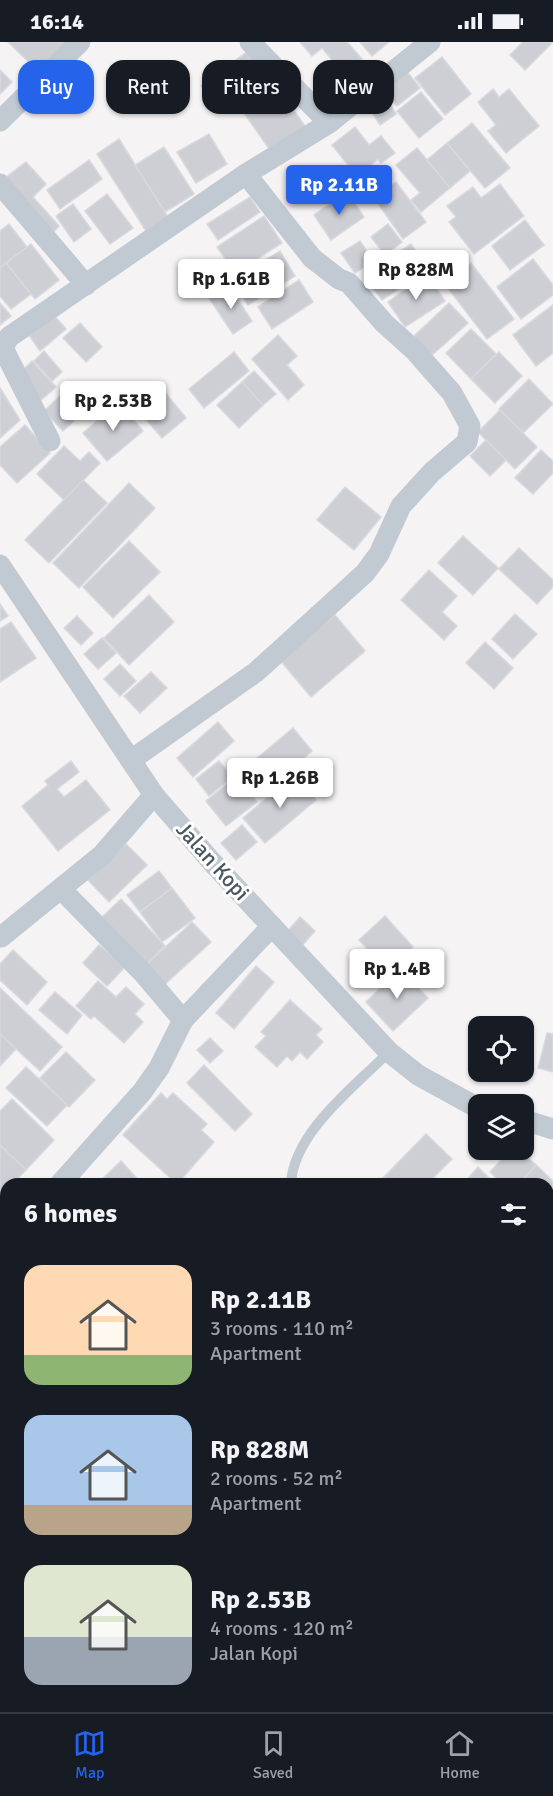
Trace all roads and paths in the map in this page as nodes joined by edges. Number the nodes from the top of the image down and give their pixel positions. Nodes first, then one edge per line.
1 (80, 42) edge
2 (250, 42) edge
3 (430, 42) edge
4 (0, 121) edge
5 (329, 123) junction
6 (246, 174) junction
7 (0, 184) edge
8 (86, 285) junction
9 (50, 441) dead end
10 (0, 566) edge
11 (131, 760) junction
12 (154, 795) junction
13 (61, 889) junction
14 (272, 926) junction
15 (1, 937) edge
16 (183, 1020) junction
17 (390, 1052) junction
18 (468, 1102) edge
19 (534, 1123) edge
20 (553, 1129) edge
21 (65, 1178) edge
22 (292, 1178) edge

1 - 4 street
2 - 5 street
3 - 5 street
5 - 6 street
6 - 8 street
6 - 11 street
7 - 8 street
8 - 9 street
10 - 11 street, Jalan Kopi
11 - 12 street, Jalan Kopi
12 - 13 street
12 - 14 street, Jalan Kopi
13 - 15 street
13 - 16 street
14 - 16 street
14 - 17 street, Jalan Kopi
16 - 21 street
17 - 18 street, Jalan Kopi
17 - 22 lane
19 - 20 street

